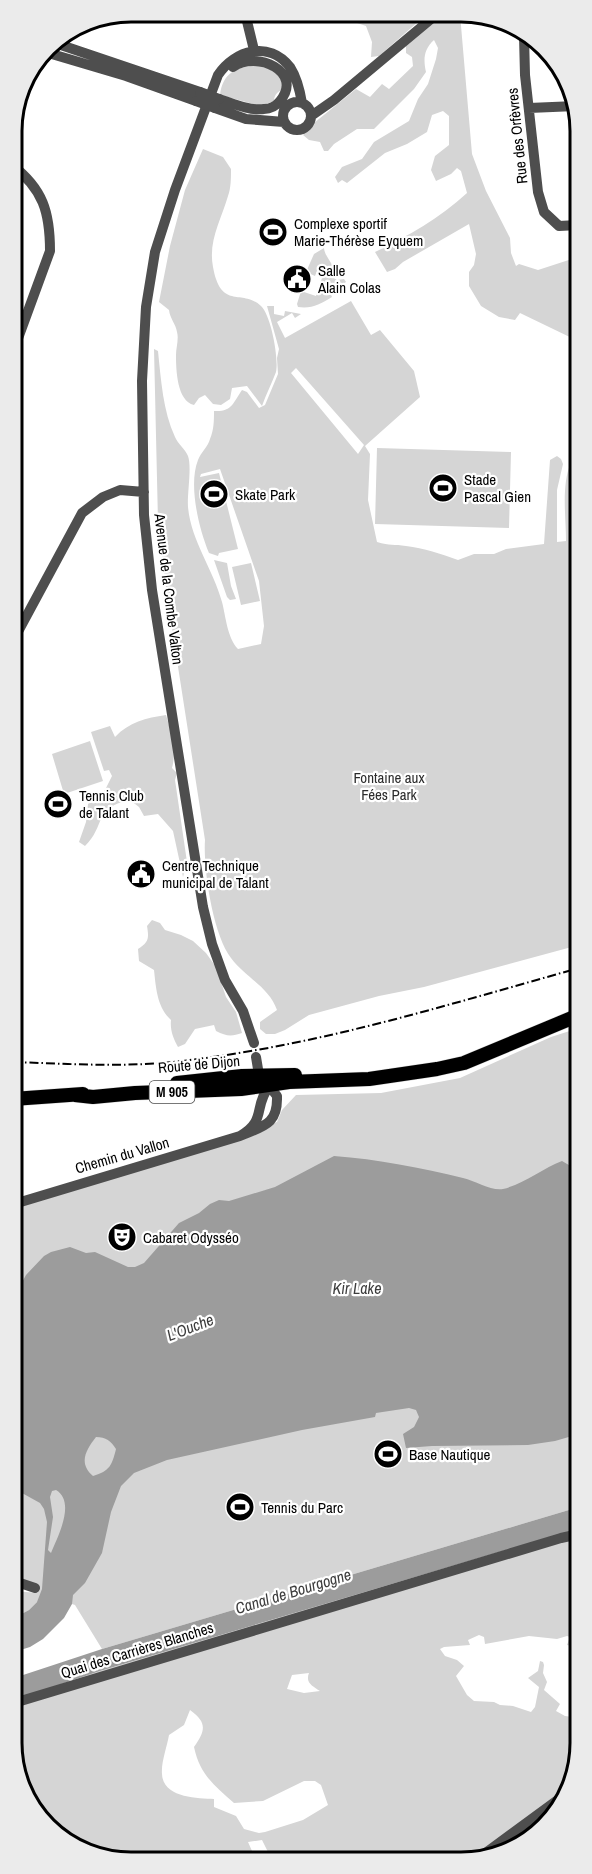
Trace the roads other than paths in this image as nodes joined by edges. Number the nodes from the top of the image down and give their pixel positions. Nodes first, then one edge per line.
1 (247, 22) edge
2 (427, 22) edge
3 (525, 44) edge
4 (64, 47) edge
5 (254, 50) junction
6 (56, 54) edge
7 (226, 73) junction
8 (215, 87) junction
9 (198, 97) junction
10 (217, 104) junction
11 (566, 106) edge
12 (306, 108) junction
13 (529, 108) junction
14 (286, 112) junction
15 (23, 174) edge
16 (570, 225) edge
17 (23, 322) edge
18 (144, 492) junction
19 (23, 623) edge
20 (569, 1017) edge
21 (254, 1042) dead end
22 (256, 1057) dead end
23 (411, 1072) junction
24 (300, 1074) junction
25 (259, 1075) junction
26 (269, 1086) junction
27 (158, 1092) junction
28 (75, 1095) junction
29 (22, 1098) edge
30 (240, 1136) junction
31 (22, 1201) edge
32 (569, 1536) edge
33 (22, 1583) edge
34 (35, 1588) dead end
35 (22, 1700) edge
36 (546, 1809) edge
37 (496, 1846) edge

1 - 5 street
2 - 12 street
3 - 13 street, Rue des Orfèvres
4 - 9 street
5 - 7 street
5 - 8 street
5 - 12 street
5 - 14 street
6 - 9 street
7 - 8 street
7 - 10 street
8 - 18 street, Avenue de la Combe Valton
9 - 10 street, bridge
10 - 14 street
11 - 13 street
12 - 14 street
12 - 14 street
13 - 16 street, Rue des Orfèvres
15 - 17 street
18 - 19 street
18 - 21 street, Avenue de la Combe Valton
20 - 23 main road, M 905
22 - 25 street
23 - 24 main road, M 905
23 - 26 main road, M 905
24 - 25 main road, M 905
24 - 26 main road, M 905
25 - 26 main road
25 - 27 main road, Route de Dijon / M 905
25 - 28 main road, Route de Dijon / M 905
26 - 27 main road, Route de Dijon / M 905
26 - 30 street
26 - 30 street, Chemin du Vallon
27 - 28 main road, Route de Dijon / M 905
28 - 29 main road, Route de Dijon / M 905
30 - 31 street, Chemin du Vallon
32 - 35 street, Quai des Carrières Blanches
33 - 34 street
36 - 37 street

